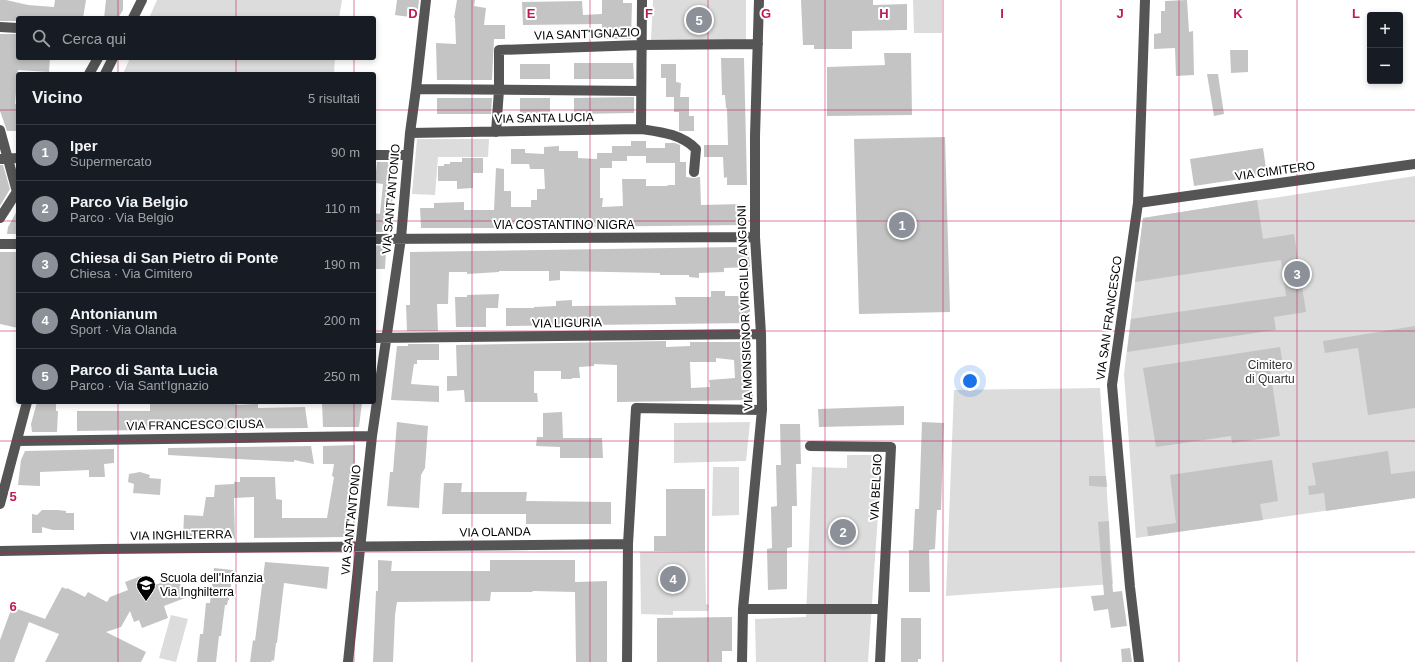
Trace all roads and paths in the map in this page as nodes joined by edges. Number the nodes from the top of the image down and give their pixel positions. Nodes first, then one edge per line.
1 (142, 0) edge
2 (426, 0) edge
3 (642, 0) edge
4 (759, 0) edge
5 (1145, 0) edge
6 (134, 16) edge
7 (0, 26) edge
8 (16, 28) edge
9 (758, 44) junction
10 (641, 45) junction
11 (97, 60) edge
12 (112, 60) edge
13 (90, 72) edge
14 (106, 72) edge
15 (416, 89) junction
16 (499, 90) junction
17 (641, 91) junction
18 (641, 129) junction
19 (0, 130) edge
20 (496, 132) junction
21 (410, 133) junction
22 (408, 154) junction
23 (376, 155) edge
24 (9, 158) edge
25 (1415, 164) edge
26 (694, 172) dead end
27 (16, 186) edge
28 (16, 192) edge
29 (1138, 203) junction
30 (0, 218) edge
31 (755, 237) junction
32 (401, 238) junction
33 (376, 239) edge
34 (0, 244) edge
35 (16, 244) edge
36 (761, 334) junction
37 (376, 338) edge
38 (386, 338) junction
39 (26, 404) edge
40 (762, 410) junction
41 (372, 436) junction
42 (17, 441) junction
43 (810, 446) dead end
44 (0, 504) edge
45 (628, 544) junction
46 (362, 546) junction
47 (0, 551) edge
48 (882, 609) junction
49 (743, 610) junction
50 (348, 662) edge
51 (627, 662) edge
52 (742, 662) edge
53 (880, 662) edge
54 (1139, 662) edge

1 - 6 street
2 - 15 street, VIA SANT'ANTONIO
3 - 10 street
4 - 9 street, VIA MONSIGNOR VIRGILIO ANGIONI
5 - 29 street, VIA SAN FRANCESCO
7 - 8 street
9 - 10 street, VIA SANT'IGNAZIO
9 - 31 street, VIA MONSIGNOR VIRGILIO ANGIONI
10 - 16 street, VIA SANT'IGNAZIO
10 - 17 street
11 - 13 street
12 - 14 street
15 - 16 street
15 - 21 street, VIA SANT'ANTONIO
16 - 17 street
16 - 20 street, VIA SANT'IGNAZIO
17 - 18 street
18 - 20 street, VIA SANTA LUCIA
18 - 26 street, VIA SANTA LUCIA
19 - 24 street
20 - 21 street, VIA SANTA LUCIA
21 - 22 street, VIA SANT'ANTONIO
22 - 23 street
22 - 32 street, VIA SANT'ANTONIO
24 - 27 street
25 - 29 street, VIA CIMITERO
28 - 30 street
29 - 54 street, VIA SAN FRANCESCO
31 - 32 street, VIA COSTANTINO NIGRA
31 - 36 street, VIA MONSIGNOR VIRGILIO ANGIONI
32 - 33 street, VIA COSTANTINO NIGRA
32 - 38 street, VIA SANT'ANTONIO
34 - 35 street
36 - 38 street, VIA LIGURIA
36 - 40 street, VIA MONSIGNOR VIRGILIO ANGIONI
37 - 38 street, VIA LIGURIA
38 - 41 street, VIA SANT'ANTONIO
39 - 42 street
40 - 45 street
40 - 49 street, VIA MONSIGNOR VIRGILIO ANGIONI
41 - 42 street, VIA FRANCESCO CIUSA
41 - 46 street, VIA SANT'ANTONIO
42 - 44 street
43 - 48 street, VIA BELGIO
45 - 46 street, VIA OLANDA
45 - 51 street
46 - 47 street, VIA INGHILTERRA
46 - 50 street, VIA SANT'ANTONIO
48 - 49 street
48 - 53 street, VIA BELGIO
49 - 52 street, VIA MONSIGNOR VIRGILIO ANGIONI

